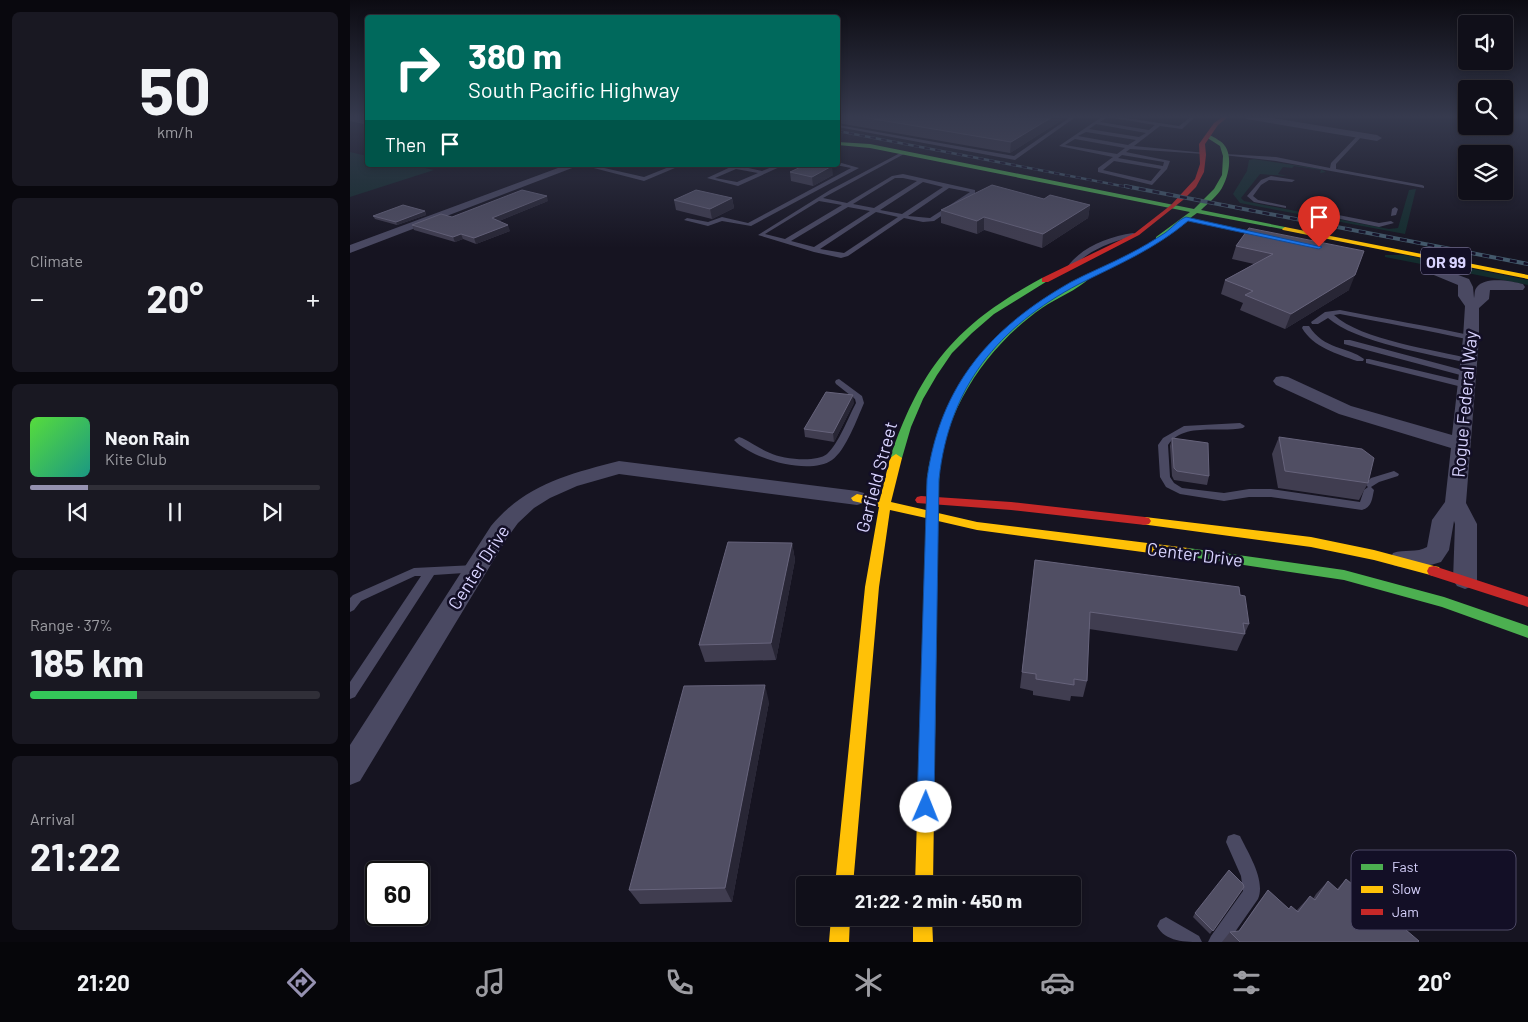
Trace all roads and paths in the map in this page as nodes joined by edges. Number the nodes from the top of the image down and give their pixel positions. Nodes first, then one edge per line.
1 (887, 160) edge
2 (899, 160) edge
3 (942, 160) edge
4 (1113, 160) edge
5 (1134, 160) edge
6 (1157, 160) edge
7 (1206, 160) edge
8 (1226, 160) edge
9 (1281, 160) edge
10 (1337, 160) edge
11 (840, 164) edge
12 (570, 167) edge
13 (593, 167) edge
14 (674, 167) edge
15 (776, 167) edge
16 (1165, 168) junction
17 (1333, 169) junction
18 (763, 173) junction
19 (922, 180) junction
20 (1292, 180) dead end
21 (948, 186) junction
22 (1422, 187) dead end
23 (1214, 194) junction
24 (818, 199) junction
25 (847, 205) junction
26 (1173, 206) junction
27 (1284, 207) dead end
28 (875, 210) junction
29 (1196, 211) junction
30 (1313, 212) dead end
31 (1162, 215) junction
32 (903, 216) junction
33 (1186, 219) junction
34 (687, 220) dead end
35 (1390, 223) dead end
36 (1299, 232) junction
37 (785, 242) junction
38 (1146, 247) dead end
39 (350, 249) edge
40 (814, 250) junction
41 (1434, 270) junction
42 (1100, 272) dead end
43 (1525, 284) edge
44 (1472, 306) junction
45 (1321, 318) junction
46 (1306, 328) dead end
47 (1336, 328) dead end
48 (1471, 338) junction
49 (1351, 339) dead end
50 (1467, 373) junction
51 (1282, 381) dead end
52 (839, 382) dead end
53 (1240, 426) dead end
54 (739, 440) dead end
55 (1460, 444) junction
56 (1394, 474) dead end
57 (857, 498) joint
58 (933, 500) junction
59 (886, 502) junction
60 (1454, 503) junction
61 (933, 515) junction
62 (1266, 552) dead end
63 (1233, 558) junction
64 (1389, 558) junction
65 (476, 569) junction
66 (431, 571) junction
67 (1465, 580) junction
68 (1438, 584) dead end
69 (352, 602) edge
70 (1444, 602) junction
71 (1528, 602) edge
72 (1485, 603) dead end
73 (1528, 632) edge
74 (350, 693) edge
75 (350, 771) edge
76 (1234, 842) dead end
77 (845, 876) edge
78 (924, 876) edge
79 (840, 926) edge
80 (924, 926) edge
81 (1166, 926) dead end
82 (839, 942) edge
83 (923, 942) edge
84 (1193, 942) edge
85 (1217, 942) edge

1 - 24 lane
2 - 31 main road, OR 99
3 - 26 main road, OR 99
4 - 16 lane
5 - 16 lane
6 - 16 lane
7 - 26 main road, Garfield Street
8 - 23 main road
9 - 17 lane
10 - 17 lane
11 - 34 lane
12 - 39 street
13 - 14 lane
15 - 18 lane
17 - 22 lane
18 - 18 lane
19 - 21 lane
19 - 25 lane
19 - 28 lane
20 - 27 lane
21 - 32 lane
21 - 32 lane
23 - 29 main road
23 - 36 main road
24 - 25 lane
24 - 37 lane
25 - 28 lane
25 - 37 lane
26 - 29 main road, OR 99
26 - 31 main road, Garfield Street
28 - 32 lane
28 - 40 lane
29 - 33 main road
29 - 36 main road, OR 99
30 - 35 lane
31 - 33 main road, OR 99
31 - 59 main road, Garfield Street
32 - 40 lane
33 - 38 main road
33 - 41 main road, OR 99
36 - 43 main road, OR 99
37 - 40 lane
41 - 43 main road, OR 99
41 - 44 street, Rogue Federal Way
42 - 58 main road
43 - 44 street, Rogue Federal Way
44 - 48 street, Rogue Federal Way
45 - 47 lane
45 - 48 lane
45 - 50 lane
46 - 50 lane
48 - 50 street, Rogue Federal Way
49 - 50 lane
50 - 55 street, Rogue Federal Way
51 - 55 street
52 - 54 lane
53 - 56 lane
55 - 60 street, Rogue Federal Way
57 - 59 main road, Center Drive
57 - 65 street, Center Drive
58 - 59 main road, Center Drive
58 - 61 main road
58 - 64 main road, Center Drive
59 - 61 main road, Center Drive
59 - 77 main road, Garfield Street
60 - 64 street, Rogue Federal Way
60 - 67 street, Rogue Federal Way
61 - 63 main road, Center Drive
61 - 78 main road
62 - 63 main road
63 - 70 main road, Center Drive
64 - 67 main road, Center Drive
65 - 66 lane
65 - 75 street, Center Drive
66 - 69 lane
66 - 74 lane
67 - 68 main road
67 - 71 main road, Center Drive
70 - 72 main road
70 - 73 main road, Center Drive
76 - 85 lane
79 - 82 main road
80 - 83 main road
81 - 84 lane

